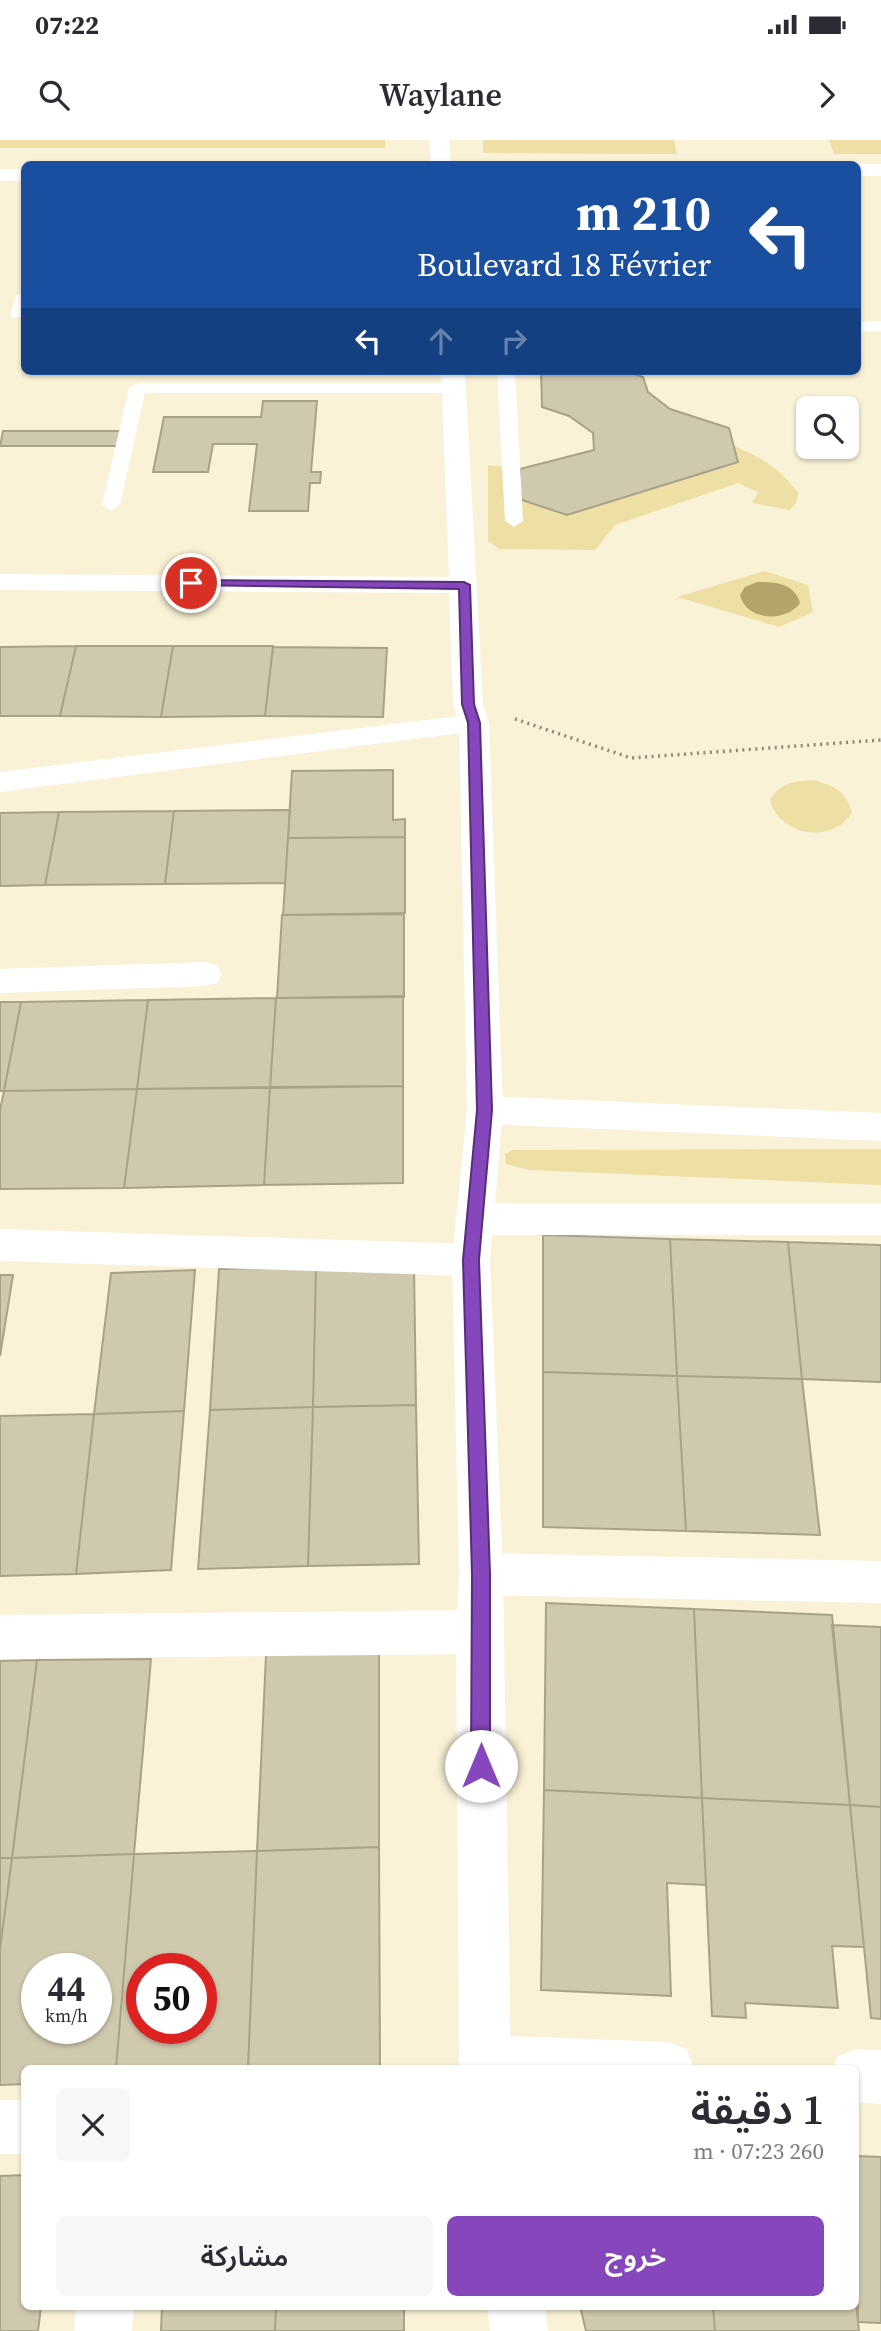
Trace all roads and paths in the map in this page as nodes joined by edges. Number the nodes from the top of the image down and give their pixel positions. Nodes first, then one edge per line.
1 (439, 140) edge
2 (441, 161) edge
3 (861, 170) edge
4 (881, 170) edge
5 (0, 175) edge
6 (21, 175) edge
7 (21, 306) edge
8 (18, 315) dead end
9 (881, 326) edge
10 (861, 327) edge
11 (506, 375) edge
12 (453, 379) edge
13 (111, 505) dead end
14 (514, 521) dead end
15 (0, 582) edge
16 (464, 585) junction
17 (471, 713) junction
18 (881, 740) edge
19 (0, 782) edge
20 (205, 974) dead end
21 (0, 981) edge
22 (485, 1110) junction
23 (881, 1127) edge
24 (474, 1219) junction
25 (881, 1219) edge
26 (0, 1245) edge
27 (471, 1260) junction
28 (481, 1574) junction
29 (881, 1582) edge
30 (479, 1632) junction
31 (0, 1637) edge
32 (484, 2065) edge
33 (859, 2076) edge
34 (881, 2077) edge
35 (0, 2127) edge
36 (21, 2127) edge
37 (105, 2310) edge
38 (516, 2310) edge
39 (103, 2331) edge
40 (519, 2331) edge

1 - 2 main road
3 - 4 main road
5 - 6 main road
7 - 8 lane
9 - 10 lane
11 - 14 lane
12 - 13 lane
12 - 16 main road
15 - 16 main road
16 - 17 main road
17 - 18 path
17 - 19 main road
17 - 22 main road
20 - 21 main road
22 - 23 main road
22 - 24 main road
24 - 25 main road
24 - 27 main road
26 - 27 main road
27 - 28 main road
28 - 29 main road
28 - 30 main road
30 - 31 main road
30 - 32 main road
33 - 34 main road
35 - 36 main road
37 - 39 main road
38 - 40 main road

